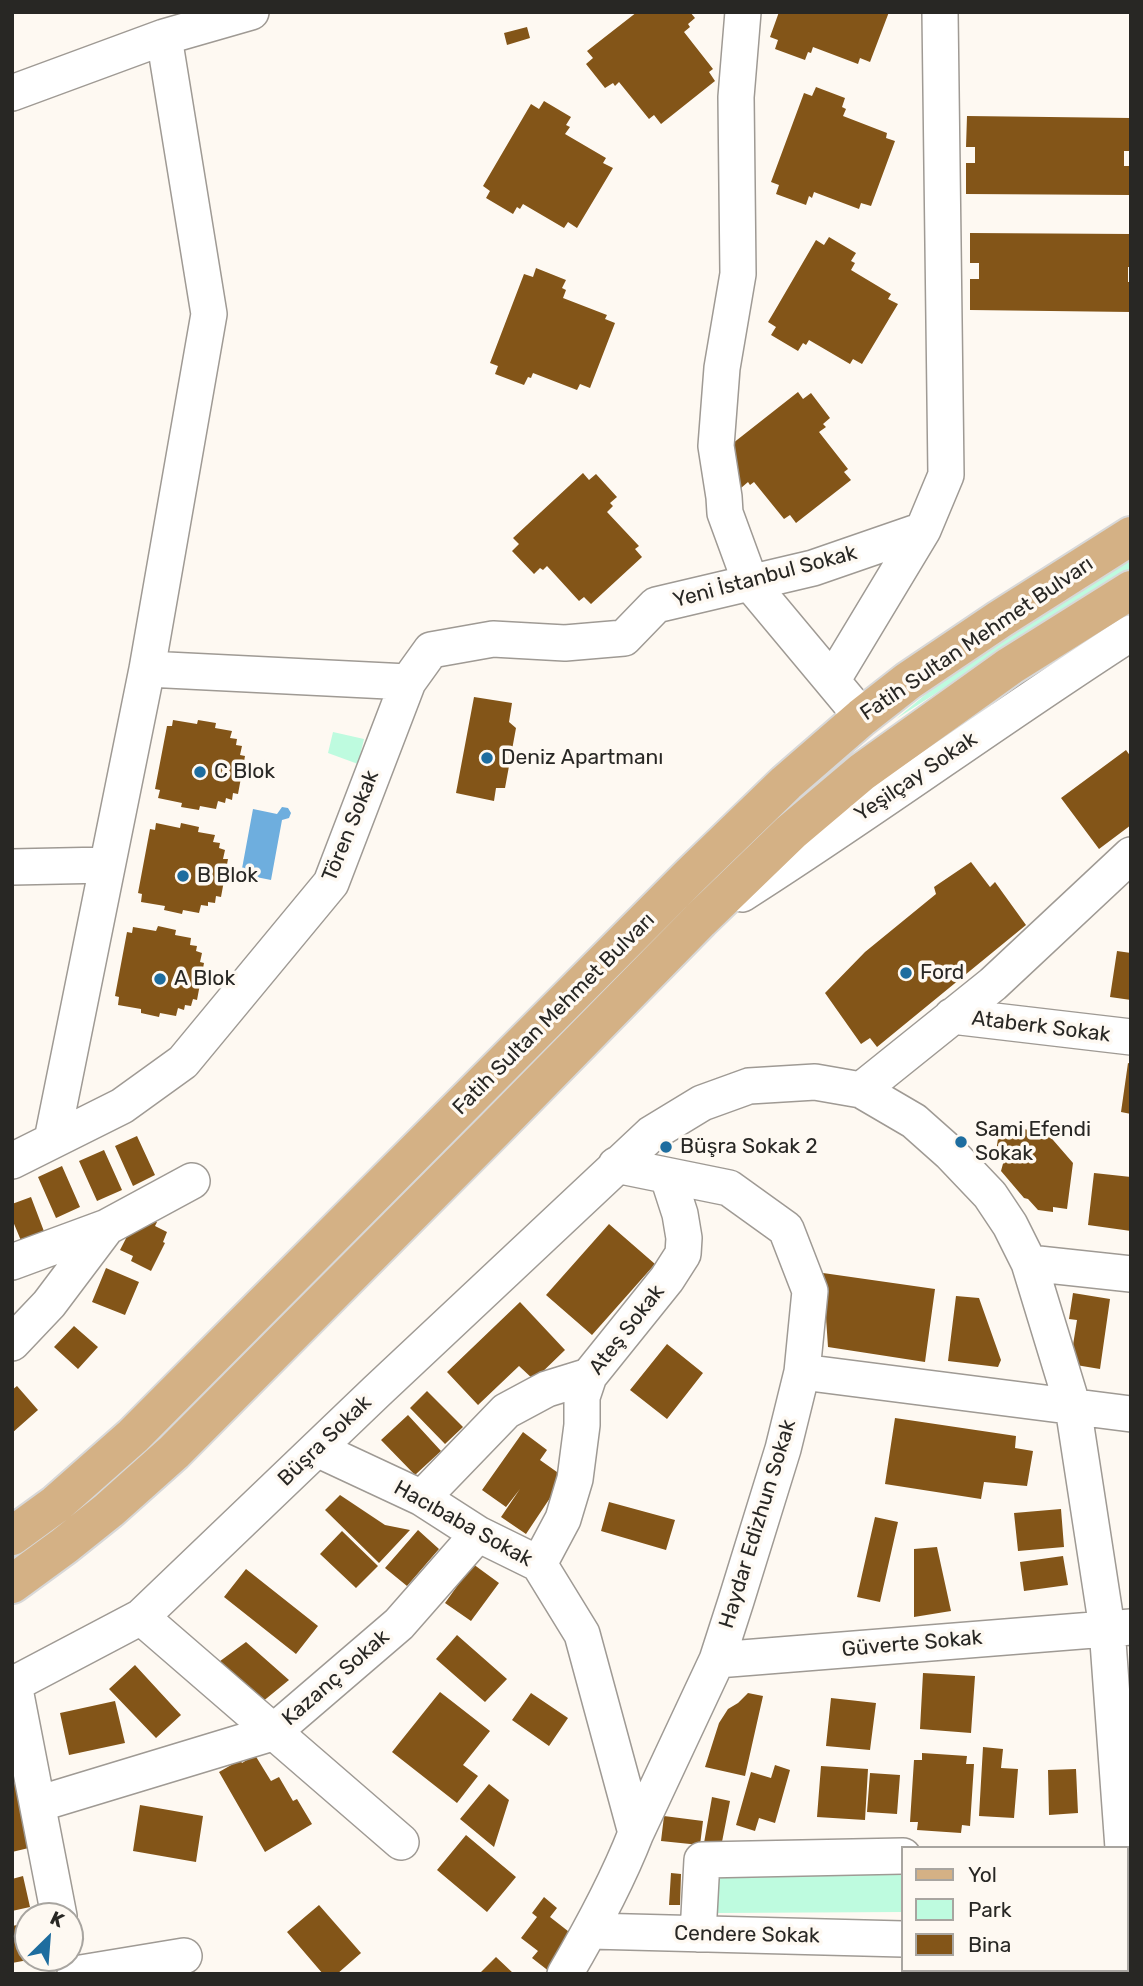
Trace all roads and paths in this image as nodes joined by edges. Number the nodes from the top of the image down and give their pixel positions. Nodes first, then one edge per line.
1 (251, 12) edge
2 (743, 12) edge
3 (940, 12) edge
4 (164, 37) junction
5 (12, 93) edge
6 (923, 530) junction
7 (1131, 536) edge
8 (751, 584) junction
9 (1131, 590) edge
10 (1131, 633) edge
11 (147, 669) junction
12 (832, 681) junction
13 (408, 682) junction
14 (862, 717) junction
15 (1131, 855) edge
16 (107, 865) junction
17 (12, 867) edge
18 (700, 920) junction
19 (952, 1016) junction
20 (1131, 1037) edge
21 (861, 1090) junction
22 (52, 1140) junction
23 (12, 1161) edge
24 (616, 1166) junction
25 (668, 1177) junction
26 (192, 1181) dead end
27 (107, 1227) junction
28 (12, 1262) edge
29 (1028, 1263) junction
30 (1131, 1274) edge
31 (12, 1343) edge
32 (802, 1372) junction
33 (589, 1376) junction
34 (1073, 1407) junction
35 (1131, 1414) edge
36 (317, 1450) junction
37 (422, 1498) junction
38 (478, 1534) junction
39 (12, 1536) edge
40 (539, 1564) junction
41 (12, 1584) edge
42 (141, 1617) junction
43 (1119, 1627) edge
44 (717, 1660) junction
45 (13, 1685) edge
46 (272, 1733) junction
47 (38, 1804) junction
48 (636, 1833) junction
49 (401, 1842) dead end
50 (1123, 1846) edge
51 (902, 1856) edge
52 (56, 1902) edge
53 (590, 1931) junction
54 (698, 1934) junction
55 (902, 1939) edge
56 (184, 1956) dead end
57 (73, 1974) edge
58 (565, 1974) edge

1 - 4 street
2 - 8 street
3 - 6 street
4 - 5 street
4 - 11 street
6 - 8 street, Yeni İstanbul Sokak
6 - 12 street
7 - 14 main road, Fatih Sultan Mehmet Bulvarı
8 - 12 street
8 - 13 street, Yeni İstanbul Sokak
9 - 18 main road, Fatih Sultan Mehmet Bulvarı
10 - 18 street, Yeşilçay Sokak
11 - 13 street
11 - 16 street
12 - 14 street
13 - 22 street, Tören Sokak
14 - 39 main road, Fatih Sultan Mehmet Bulvarı
15 - 19 street
16 - 17 street
16 - 22 street
18 - 41 main road, Fatih Sultan Mehmet Bulvarı
19 - 20 street, Ataberk Sokak
19 - 21 street
21 - 24 street
21 - 29 street
22 - 23 street, Tören Sokak
24 - 25 street, Haydar Edizhun Sokak
24 - 36 street, Büşra Sokak
25 - 32 street, Haydar Edizhun Sokak
25 - 33 street, Ateş Sokak
26 - 27 street
27 - 28 street
27 - 31 street
29 - 30 street
29 - 34 street
32 - 34 street
32 - 44 street, Haydar Edizhun Sokak
33 - 37 street
33 - 40 street, Ateş Sokak
34 - 35 street
34 - 43 street
36 - 37 street, Hacıbaba Sokak
36 - 42 street, Büşra Sokak
37 - 38 street, Hacıbaba Sokak
38 - 40 street, Hacıbaba Sokak
38 - 46 street, Kazanç Sokak
40 - 48 street, Hacıbaba Sokak
42 - 45 street, Büşra Sokak
42 - 46 street
43 - 44 street, Güverte Sokak
43 - 50 street
44 - 48 street, Haydar Edizhun Sokak
45 - 47 street
46 - 47 street, Kazanç Sokak
46 - 49 street
47 - 52 street
48 - 53 street, Haydar Edizhun Sokak
51 - 54 street
53 - 54 street, Cendere Sokak
53 - 58 street, Haydar Edizhun Sokak
54 - 55 street, Cendere Sokak
56 - 57 street

